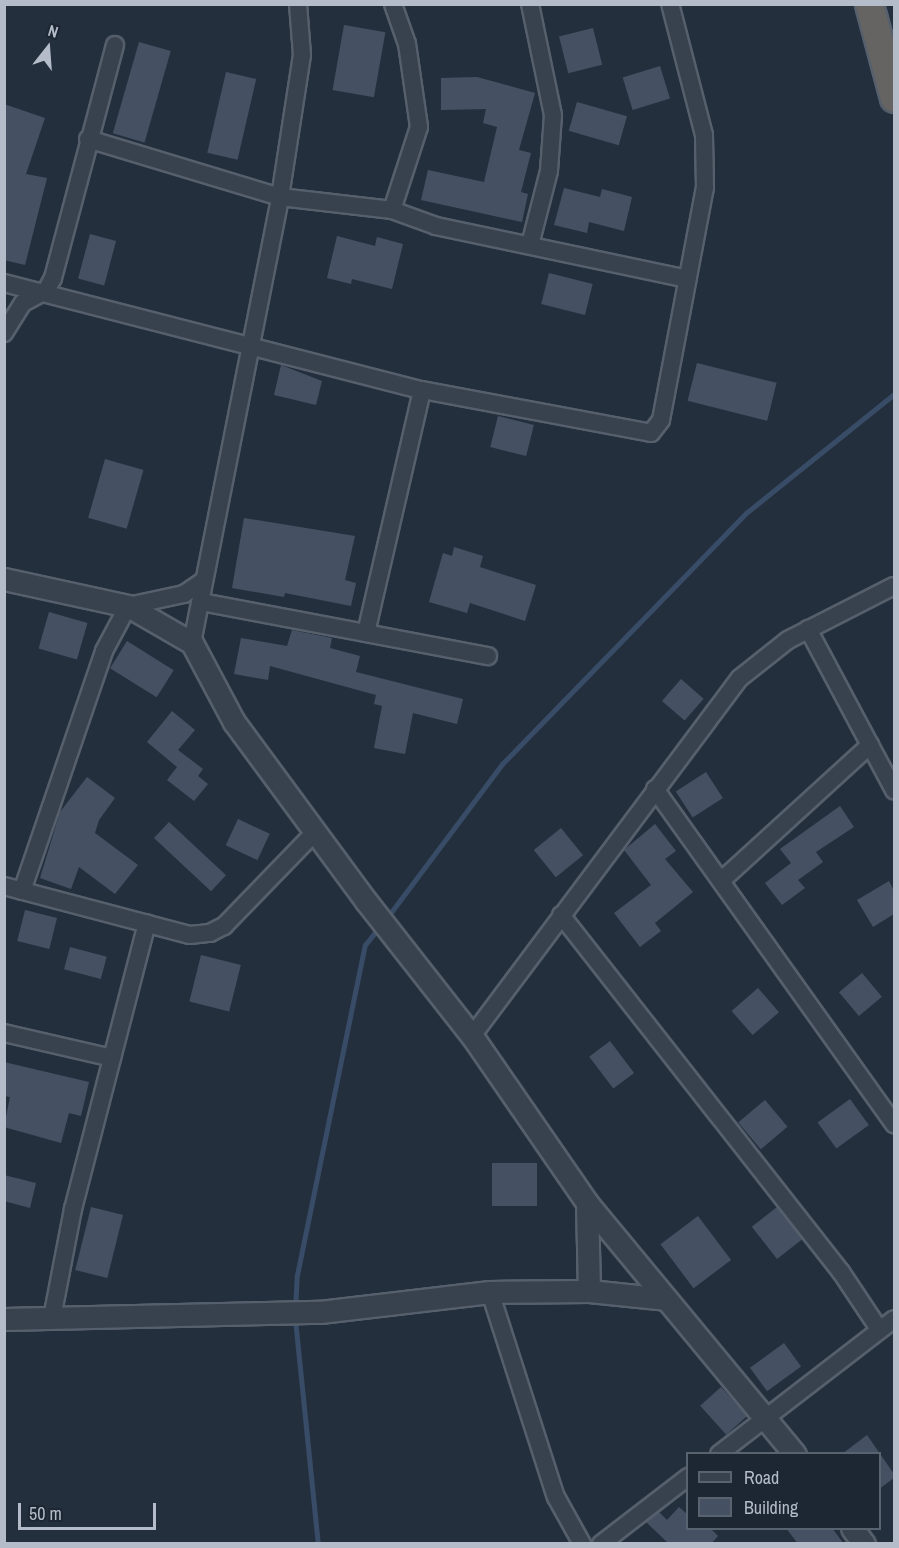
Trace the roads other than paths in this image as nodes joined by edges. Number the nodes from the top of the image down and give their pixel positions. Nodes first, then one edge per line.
1 (298, 4) edge
2 (393, 4) edge
3 (530, 4) edge
4 (670, 4) edge
5 (869, 4) edge
6 (115, 45) dead end
7 (894, 98) edge
8 (88, 139) junction
9 (280, 197) junction
10 (392, 210) junction
11 (531, 244) junction
12 (687, 279) junction
13 (4, 282) edge
14 (46, 291) junction
15 (4, 333) edge
16 (250, 347) junction
17 (422, 390) junction
18 (4, 579) edge
19 (202, 582) junction
20 (894, 586) edge
21 (202, 602) junction
22 (128, 606) junction
23 (808, 629) junction
24 (366, 633) junction
25 (192, 643) junction
26 (488, 656) dead end
27 (870, 745) junction
28 (655, 789) junction
29 (894, 790) edge
30 (315, 832) junction
31 (721, 881) junction
32 (4, 886) edge
33 (21, 891) junction
34 (561, 915) junction
35 (147, 923) junction
36 (4, 1033) edge
37 (472, 1036) junction
38 (112, 1058) junction
39 (894, 1124) edge
40 (587, 1203) junction
41 (589, 1291) junction
42 (490, 1292) junction
43 (666, 1299) junction
44 (52, 1318) junction
45 (4, 1319) edge
46 (894, 1319) edge
47 (879, 1329) junction
48 (767, 1417) junction
49 (722, 1452) edge
50 (793, 1452) edge
51 (686, 1479) edge
52 (854, 1530) edge
53 (582, 1544) edge
54 (601, 1544) edge
55 (864, 1544) edge

1 - 9 street
2 - 10 street
3 - 11 street
4 - 12 street
5 - 7 highway
6 - 8 street
8 - 9 street
8 - 14 street
9 - 10 street
9 - 16 street
10 - 11 street
11 - 12 street
12 - 17 street
13 - 14 street
14 - 15 street
14 - 16 street
16 - 17 street
16 - 19 street
17 - 24 street
18 - 22 street
19 - 21 street
19 - 22 street
20 - 23 street
21 - 24 street
21 - 25 street
22 - 25 street
22 - 33 street
23 - 27 street
23 - 28 street
24 - 26 street
25 - 30 street
27 - 29 street
27 - 31 street
28 - 31 street
28 - 34 street
30 - 35 street
30 - 37 street
31 - 39 street
32 - 33 street
33 - 35 street
34 - 37 street
34 - 47 street
35 - 38 street
36 - 38 street
37 - 40 street
38 - 44 street
40 - 41 street
40 - 43 street
41 - 42 street
41 - 43 street
42 - 44 street
42 - 53 street
43 - 48 street
44 - 45 street
46 - 47 street
47 - 48 street
48 - 49 street
48 - 50 street
51 - 54 street
52 - 55 street

